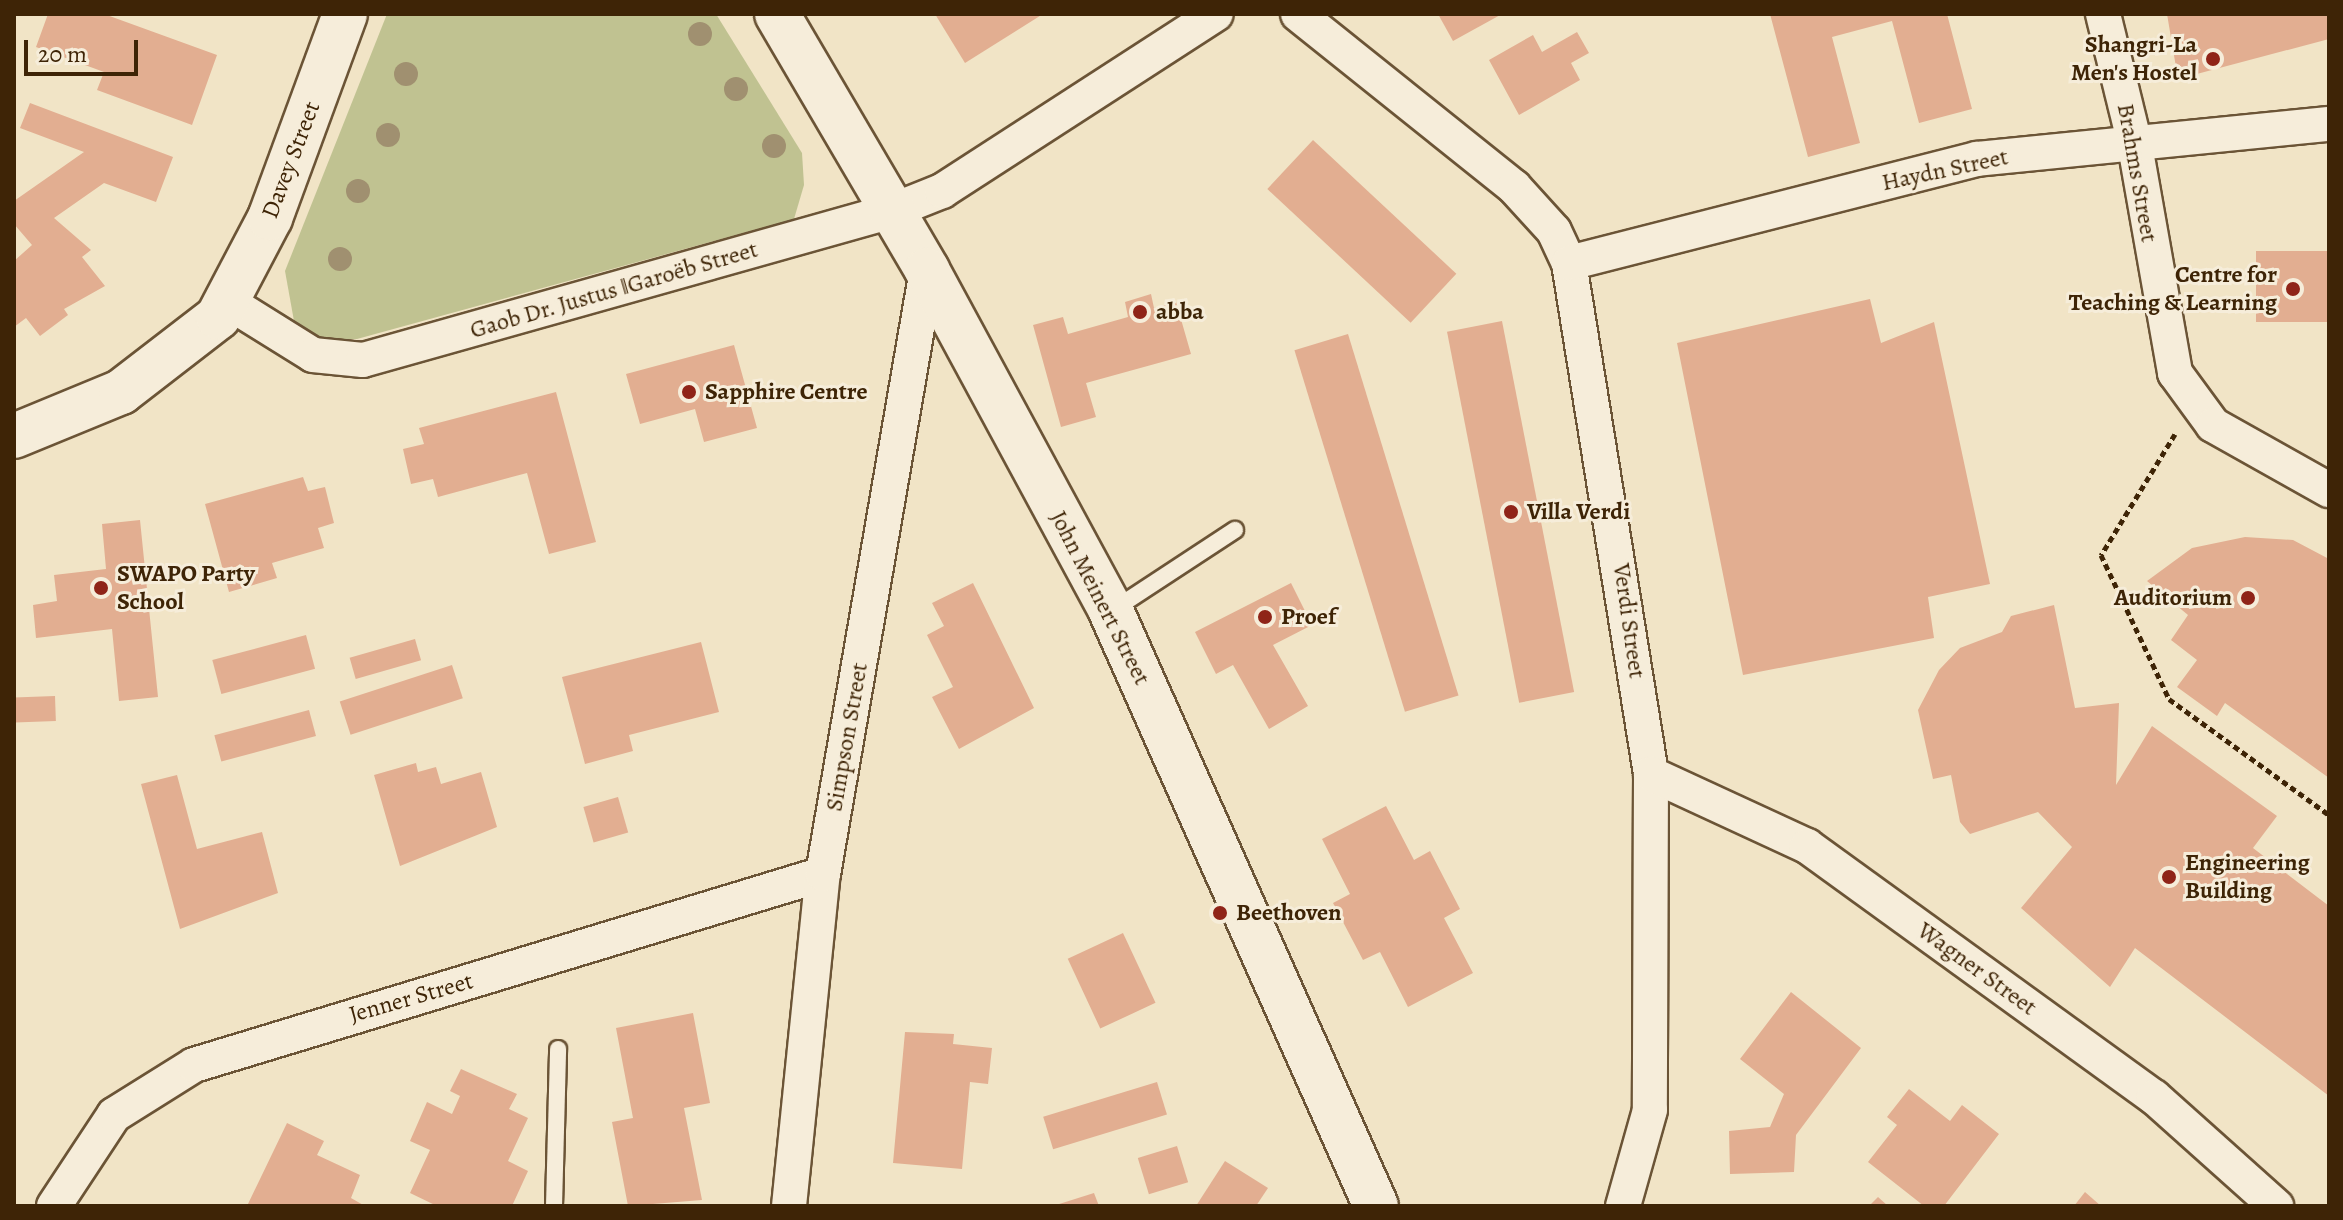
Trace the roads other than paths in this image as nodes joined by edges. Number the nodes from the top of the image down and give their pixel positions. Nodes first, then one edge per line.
1 (345, 14) edge
2 (777, 14) edge
3 (1216, 14) edge
4 (1298, 14) edge
5 (2103, 14) edge
6 (2329, 124) edge
7 (2134, 140) junction
8 (892, 211) junction
9 (1569, 263) junction
10 (927, 270) junction
11 (228, 302) junction
12 (14, 436) edge
13 (2329, 490) edge
14 (1235, 530) dead end
15 (1111, 611) junction
16 (1651, 774) junction
17 (823, 874) junction
18 (558, 1049) dead end
19 (54, 1206) edge
20 (554, 1206) edge
21 (789, 1206) edge
22 (1376, 1206) edge
23 (1623, 1206) edge
24 (2276, 1206) edge

1 - 11 street, Davey Street
2 - 8 street, John Meinert Street
3 - 8 street, Gaob Dr. Justus ǁGaroëb Street
4 - 9 street, Verdi Street
5 - 7 street, Brahms Street
6 - 7 street, Haydn Street
7 - 9 street, Haydn Street
7 - 13 street, Brahms Street
8 - 10 street, John Meinert Street
8 - 11 street, Gaob Dr. Justus ǁGaroëb Street
9 - 16 street, Verdi Street
10 - 15 street, John Meinert Street
10 - 17 street, Simpson Street
11 - 12 street
14 - 15 lane
15 - 22 street, John Meinert Street
16 - 23 street, Verdi Street
16 - 24 street, Wagner Street
17 - 19 street, Jenner Street
17 - 21 street, Simpson Street
18 - 20 lane

